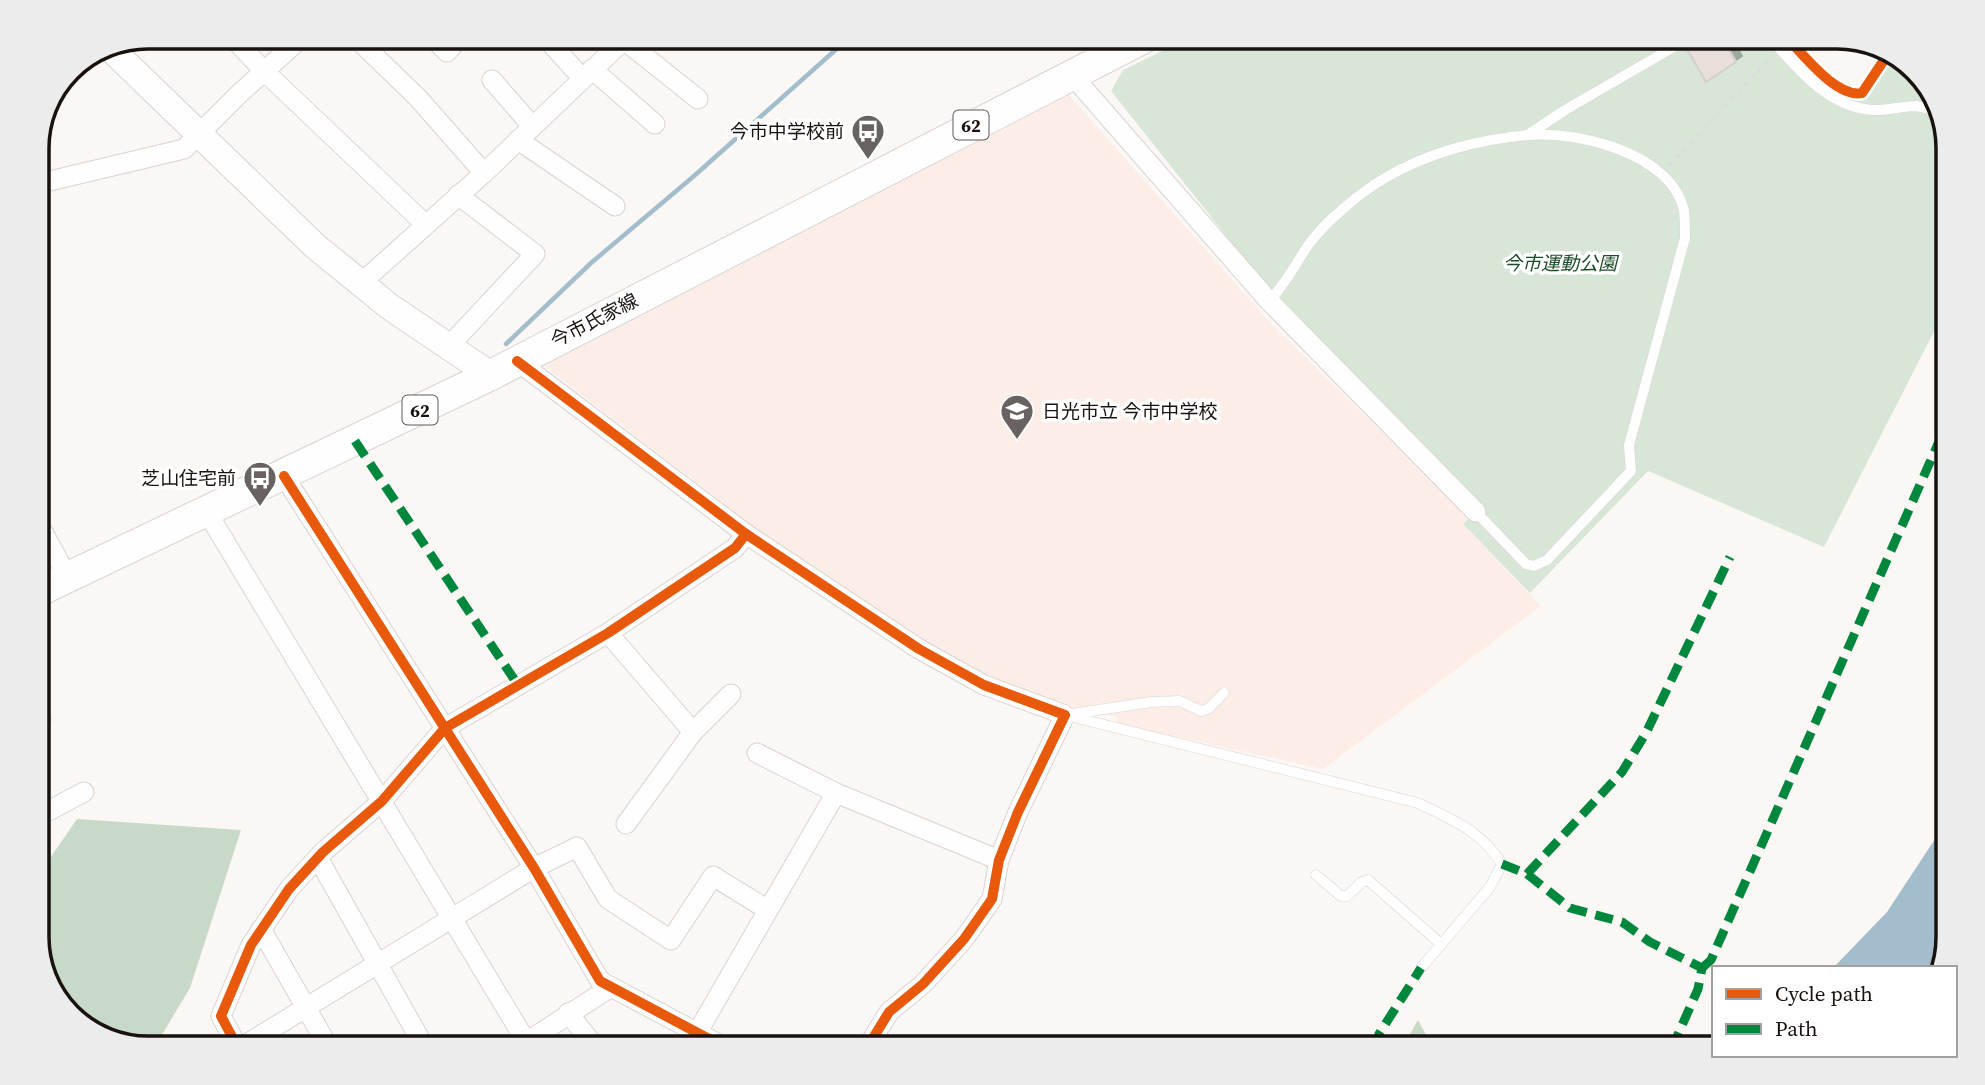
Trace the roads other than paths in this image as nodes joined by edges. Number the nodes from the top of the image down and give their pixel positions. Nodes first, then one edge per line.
1 (243, 49) edge
2 (289, 49) edge
3 (367, 49) edge
4 (559, 49) edge
5 (613, 49) edge
6 (638, 49) edge
7 (1122, 49) edge
8 (1670, 49) edge
9 (1782, 49) edge
10 (116, 54) edge
11 (264, 71) junction
12 (587, 73) junction
13 (1071, 74) junction
14 (492, 80) dead end
15 (698, 99) dead end
16 (1928, 108) edge
17 (655, 124) dead end
18 (525, 133) junction
19 (198, 135) junction
20 (1529, 135) junction
21 (484, 173) junction
22 (49, 181) edge
23 (458, 195) junction
24 (615, 206) dead end
25 (425, 224) junction
26 (360, 284) junction
27 (1269, 301) junction
28 (448, 347) junction
29 (504, 368) junction
30 (284, 476) junction
31 (207, 512) junction
32 (1476, 512) joint
33 (746, 534) junction
34 (49, 543) edge
35 (68, 578) junction
36 (49, 587) edge
37 (608, 633) junction
38 (1224, 693) dead end
39 (731, 694) dead end
40 (1065, 715) junction
41 (445, 728) junction
42 (693, 732) junction
43 (757, 753) dead end
44 (84, 792) dead end
45 (836, 793) junction
46 (382, 801) junction
47 (49, 811) edge
48 (626, 824) dead end
49 (317, 858) junction
50 (999, 860) junction
51 (534, 868) junction
52 (1316, 875) dead end
53 (768, 910) junction
54 (452, 918) junction
55 (261, 929) junction
56 (1441, 944) junction
57 (377, 964) junction
58 (1421, 968) dead end
59 (611, 986) junction
60 (305, 1008) junction
61 (568, 1013) junction
62 (697, 1033) junction
63 (232, 1036) edge
64 (259, 1036) edge
65 (322, 1036) edge
66 (418, 1036) edge
67 (521, 1036) edge
68 (539, 1036) edge
69 (586, 1036) edge
70 (703, 1036) edge
71 (874, 1036) edge

1 - 11 street
2 - 11 street
3 - 21 street
4 - 12 street
5 - 12 street
6 - 15 street
7 - 13 main road, 今市氏家線 / 62
8 - 20 lane
9 - 16 lane
10 - 19 street
11 - 19 street
11 - 25 street
12 - 17 street
12 - 18 street
13 - 27 street
13 - 29 main road, 今市氏家線 / 62
14 - 18 street
18 - 21 street
18 - 24 street
19 - 22 street
19 - 26 street
20 - 27 lane
20 - 32 lane
21 - 23 street
23 - 25 street
23 - 28 street
25 - 26 street
26 - 28 street
27 - 32 street
28 - 29 street
29 - 30 main road, 今市氏家線 / 62
29 - 33 street
30 - 31 main road, 今市氏家線 / 62
30 - 41 street
31 - 35 main road, 今市氏家線 / 62
31 - 46 street
33 - 37 street
33 - 40 street
34 - 35 street
35 - 36 main road, 今市氏家線 / 62
37 - 41 street
37 - 42 street
38 - 40 lane
39 - 42 street
40 - 50 street
40 - 56 lane
41 - 46 street
41 - 51 street
42 - 48 street
43 - 45 street
44 - 47 street
45 - 50 street
45 - 53 street
46 - 49 street
46 - 54 street
49 - 55 street
49 - 57 street
50 - 71 street
51 - 53 street
51 - 54 street
51 - 59 street
52 - 56 lane
53 - 62 street
54 - 57 street
54 - 67 street
55 - 60 street
55 - 63 street
56 - 58 lane
57 - 60 street
57 - 66 street
59 - 61 street
59 - 62 street
60 - 64 street
60 - 65 street
61 - 68 street
61 - 69 street
62 - 70 street

